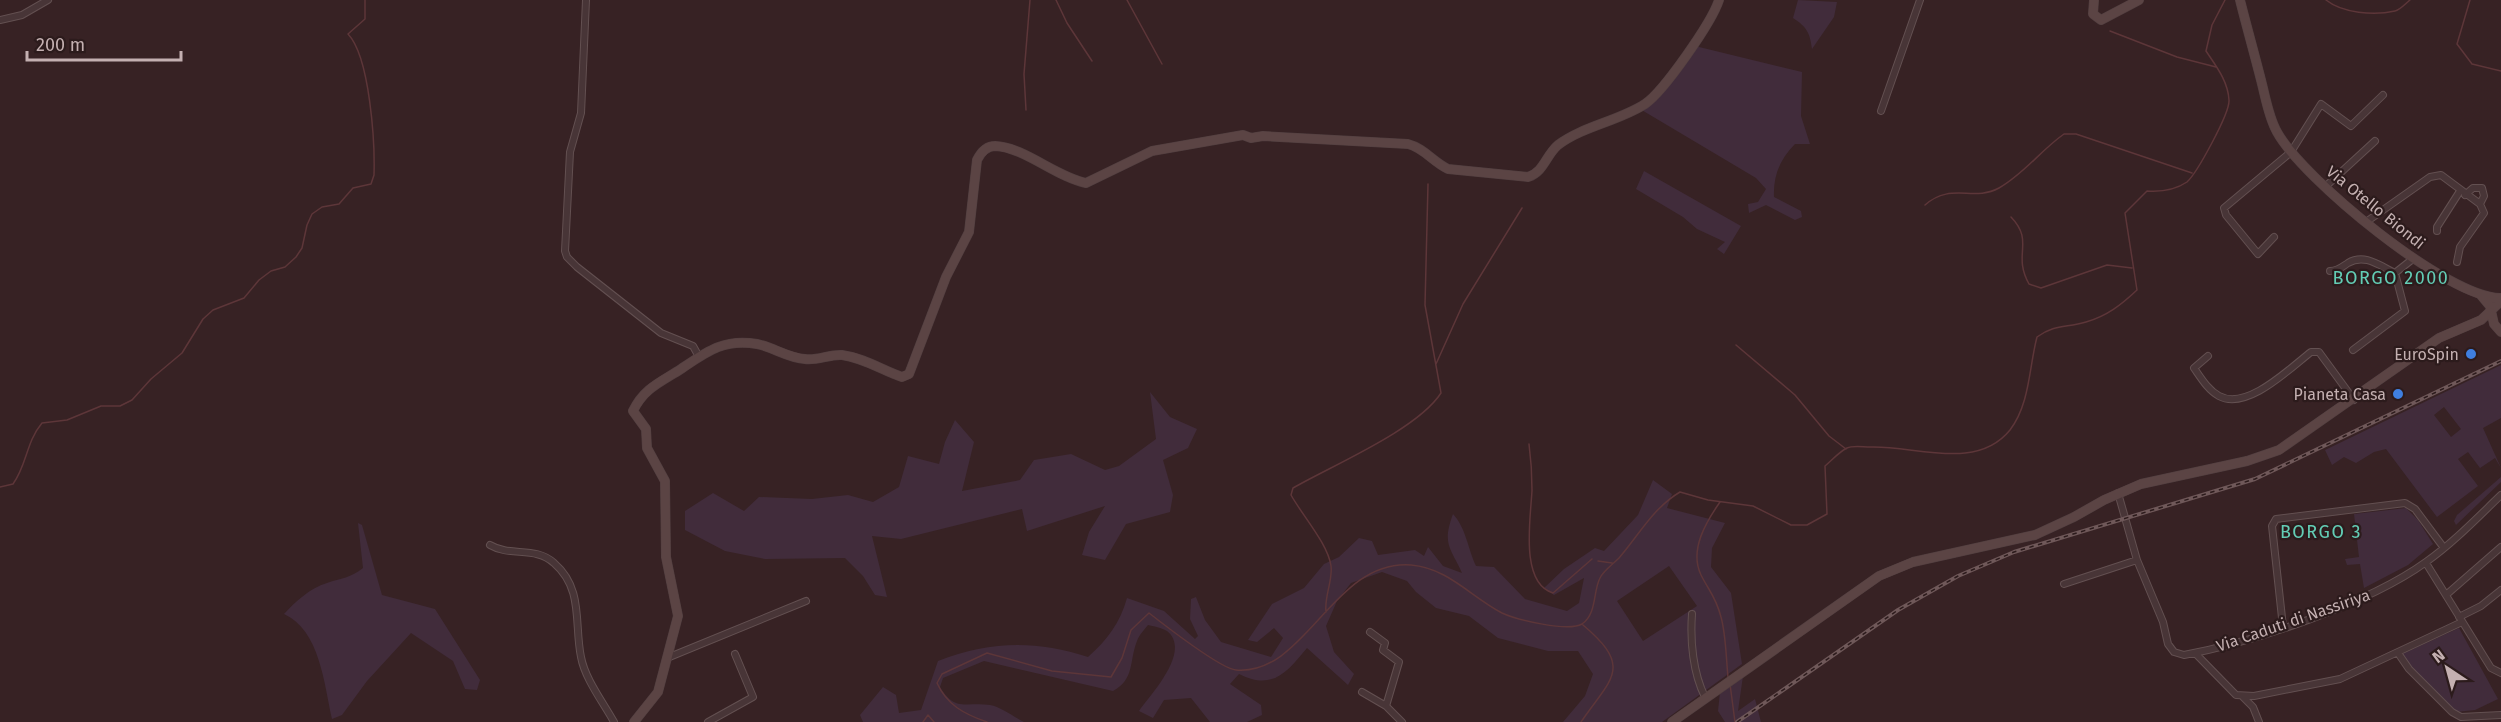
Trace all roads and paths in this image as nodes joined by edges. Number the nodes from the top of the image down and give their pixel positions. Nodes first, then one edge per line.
1 (48, 0) edge
2 (586, 0) edge
3 (1719, 0) edge
4 (1920, 0) edge
5 (2094, 0) edge
6 (2139, 0) edge
7 (2240, 0) edge
8 (0, 20) edge
9 (2383, 95) dead end
10 (1881, 111) dead end
11 (2374, 141) dead end
12 (2291, 152) junction
13 (2325, 187) junction
14 (2463, 193) junction
15 (2480, 204) junction
16 (2366, 222) junction
17 (2437, 231) dead end
18 (2274, 237) dead end
19 (2414, 258) junction
20 (2457, 262) dead end
21 (2330, 271) dead end
22 (2395, 273) junction
23 (2480, 294) junction
24 (2501, 300) edge
25 (2492, 310) junction
26 (2470, 325) junction
27 (2501, 332) edge
28 (2353, 350) dead end
29 (698, 355) junction
30 (2208, 356) dead end
31 (2354, 400) junction
32 (2118, 493) junction
33 (2501, 495) edge
34 (490, 545) dead end
35 (2444, 548) junction
36 (2501, 548) edge
37 (2137, 560) junction
38 (2426, 563) junction
39 (2064, 584) dead end
40 (2501, 590) edge
41 (2446, 595) junction
42 (806, 601) dead end
43 (1692, 614) dead end
44 (2461, 620) junction
45 (2283, 627) junction
46 (1370, 632) dead end
47 (2195, 653) junction
48 (2398, 653) junction
49 (735, 654) dead end
50 (667, 658) junction
51 (2501, 673) edge
52 (1362, 692) dead end
53 (2243, 696) junction
54 (1705, 697) junction
55 (1386, 706) junction
56 (2501, 715) edge
57 (614, 722) edge
58 (634, 722) edge
59 (708, 722) edge
60 (1402, 722) edge
61 (1672, 722) edge
62 (2259, 722) edge

1 - 8 street
2 - 29 street
3 - 29 street
4 - 10 street
5 - 6 street
7 - 12 street, Via Otello Biondi
9 - 12 street
11 - 13 street
12 - 13 street, Via Otello Biondi
12 - 18 street
13 - 16 street, Via Otello Biondi
14 - 15 street
14 - 15 street
14 - 16 street
14 - 17 street
15 - 20 street
16 - 19 street, Via Otello Biondi
19 - 22 street
19 - 23 street, Via Otello Biondi
21 - 22 street
22 - 28 street
23 - 24 street, Via Otello Biondi
23 - 25 street, Via Otello Biondi
24 - 25 street
25 - 26 street
25 - 27 street, Via Otello Biondi
26 - 27 street
26 - 31 street
29 - 50 street
30 - 31 street
31 - 32 street
32 - 37 street
32 - 54 street
33 - 35 street, Via Caduti di Nassiriya
34 - 57 street
35 - 38 street, Via Caduti di Nassiriya
35 - 45 street
36 - 41 street
37 - 39 street
37 - 47 street
38 - 41 street
38 - 45 street, Via Caduti di Nassiriya
40 - 44 street
41 - 44 street
42 - 50 street
43 - 54 street
44 - 48 street
44 - 51 street
45 - 47 street, Via Caduti di Nassiriya
46 - 55 street
47 - 53 street
48 - 53 street
48 - 56 street
49 - 59 street
50 - 58 street
52 - 55 street
53 - 62 street
54 - 61 street
55 - 60 street

